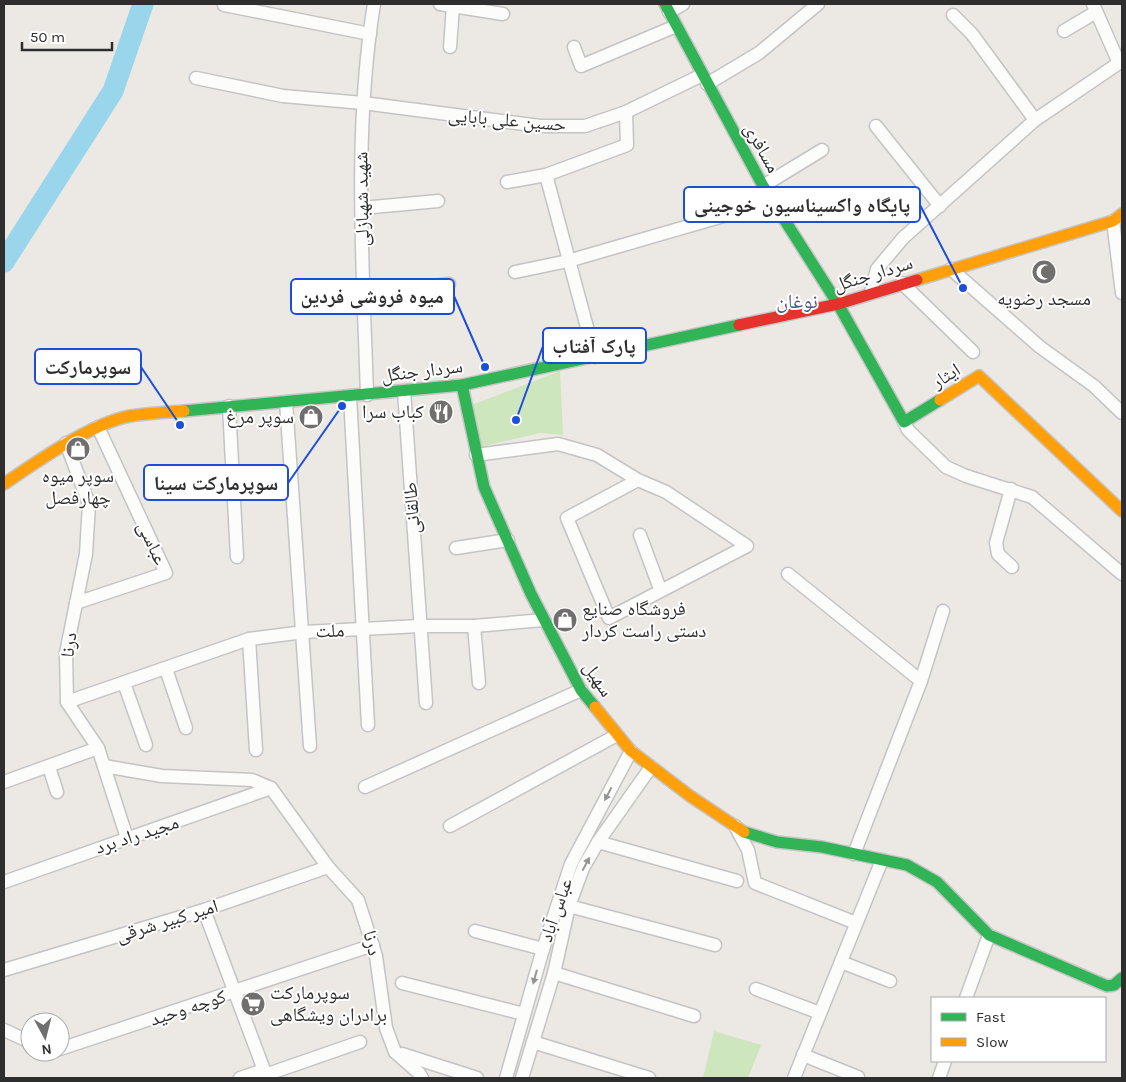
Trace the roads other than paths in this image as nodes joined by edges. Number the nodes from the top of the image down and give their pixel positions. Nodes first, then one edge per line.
1 (374, 4) edge
2 (440, 4) edge
3 (683, 4) edge
4 (818, 4) edge
5 (224, 5) dead end
6 (453, 6) junction
7 (667, 8) edge
8 (1095, 8) edge
9 (503, 14) dead end
10 (952, 16) dead end
11 (676, 26) junction
12 (1064, 31) dead end
13 (370, 34) junction
14 (450, 47) dead end
15 (574, 47) dead end
16 (1121, 62) edge
17 (196, 78) dead end
18 (704, 79) junction
19 (363, 103) junction
20 (626, 112) junction
21 (1035, 120) junction
22 (876, 126) dead end
23 (822, 150) dead end
24 (546, 175) junction
25 (508, 182) dead end
26 (763, 186) junction
27 (438, 201) dead end
28 (772, 202) junction
29 (940, 206) junction
30 (362, 208) junction
31 (1119, 219) edge
32 (568, 261) junction
33 (951, 269) junction
34 (515, 272) dead end
35 (902, 283) junction
36 (449, 284) dead end
37 (871, 292) junction
38 (1122, 293) edge
39 (364, 294) junction
40 (838, 304) junction
41 (974, 352) dead end
42 (595, 356) junction
43 (462, 385) junction
44 (404, 391) junction
45 (367, 395) junction
46 (350, 396) junction
47 (286, 402) junction
48 (229, 406) junction
49 (1122, 412) edge
50 (904, 422) junction
51 (98, 427) junction
52 (66, 442) junction
53 (476, 455) junction
54 (638, 480) junction
55 (4, 484) edge
56 (1011, 489) junction
57 (234, 491) junction
58 (189, 493) dead end
59 (1122, 511) edge
60 (640, 536) dead end
61 (508, 540) junction
62 (456, 548) dead end
63 (237, 557) dead end
64 (1012, 567) dead end
65 (788, 574) dead end
66 (1122, 574) edge
67 (660, 589) junction
68 (76, 603) junction
69 (943, 611) dead end
70 (544, 620) junction
71 (420, 626) junction
72 (474, 626) junction
73 (362, 630) junction
74 (304, 632) junction
75 (249, 639) junction
76 (166, 669) junction
77 (921, 681) junction
78 (124, 683) junction
79 (479, 683) dead end
80 (581, 690) junction
81 (67, 702) junction
82 (426, 703) dead end
83 (368, 725) dead end
84 (186, 728) dead end
85 (617, 735) junction
86 (146, 745) dead end
87 (310, 746) dead end
88 (98, 748) junction
89 (256, 750) dead end
90 (631, 751) junction
91 (104, 766) junction
92 (49, 767) junction
93 (651, 767) junction
94 (4, 782) edge
95 (271, 788) junction
96 (365, 788) dead end
97 (57, 792) dead end
98 (450, 826) dead end
99 (735, 826) junction
100 (127, 838) junction
101 (598, 842) junction
102 (854, 854) junction
103 (882, 860) junction
104 (328, 867) junction
105 (737, 881) dead end
106 (4, 882) edge
107 (569, 906) junction
108 (204, 910) junction
109 (856, 924) junction
110 (475, 931) dead end
111 (989, 935) junction
112 (373, 945) junction
113 (715, 945) dead end
114 (542, 949) junction
115 (841, 962) junction
116 (4, 970) edge
117 (554, 973) junction
118 (1122, 978) edge
119 (890, 980) dead end
120 (402, 983) dead end
121 (756, 989) dead end
122 (235, 993) junction
123 (966, 997) edge
124 (820, 1013) junction
125 (524, 1014) junction
126 (694, 1016) dead end
127 (4, 1030) edge
128 (20, 1037) edge
129 (360, 1042) dead end
130 (533, 1042) junction
131 (70, 1046) edge
132 (395, 1052) junction
133 (803, 1055) junction
134 (945, 1062) edge
135 (265, 1075) edge
136 (858, 1077) edge
137 (240, 1078) edge
138 (422, 1078) edge
139 (477, 1078) edge
140 (506, 1078) edge
141 (522, 1078) edge
142 (649, 1078) edge
143 (794, 1078) edge
144 (939, 1078) edge

1 - 13 street, شهید شهبازلی
2 - 6 street
3 - 7 street
4 - 18 street, حسین علی بابایی
5 - 13 street
6 - 9 street
6 - 14 street
7 - 11 street, مسافری
8 - 12 street
8 - 16 street
10 - 21 street
11 - 15 street
11 - 18 street, مسافری
13 - 19 street, شهید شهبازلی
16 - 21 street
17 - 19 street, حسین علی بابایی
18 - 20 street, حسین علی بابایی
18 - 26 street, مسافری
19 - 20 street, حسین علی بابایی
19 - 30 street, شهید شهبازلی
20 - 24 street
21 - 29 street
22 - 29 street
23 - 26 street
24 - 25 street
24 - 32 street
26 - 28 street, مسافری
27 - 30 street
28 - 32 street
28 - 40 street, مسافری
29 - 37 street
30 - 39 street, شهید شهبازلی
31 - 33 street, سردار جنگل
31 - 38 street
32 - 34 street
32 - 42 street
33 - 35 street, سردار جنگل
33 - 49 street
35 - 37 street, سردار جنگل
35 - 41 street
36 - 39 street
37 - 40 street, سردار جنگل
39 - 45 street, شهید شهبازلی
40 - 42 street, سردار جنگل
40 - 50 street
42 - 43 street, سردار جنگل
43 - 44 street, سردار جنگل
43 - 53 street, سهیل
44 - 45 street, سردار جنگل
44 - 71 street, طالقانی
45 - 46 street, سردار جنگل
46 - 47 street, سردار جنگل
46 - 73 street
47 - 48 street, سردار جنگل
47 - 74 street
48 - 51 street, سردار جنگل
48 - 57 street
50 - 56 street
50 - 59 street, ایثار
51 - 52 street, سردار جنگل
51 - 68 street, عباسی
52 - 55 street, سردار جنگل
52 - 68 street, درنا
53 - 54 street
53 - 61 street, سهیل
54 - 67 street
54 - 67 street
56 - 64 street
56 - 66 street
57 - 58 street
57 - 63 street
60 - 67 street
61 - 62 street
61 - 70 street, سهیل
65 - 77 street
68 - 81 street, درنا
69 - 77 street
70 - 72 street, ملت
70 - 80 street, سهیل
71 - 72 street, ملت
71 - 73 street, ملت
71 - 82 street, طالقانی
72 - 79 street
73 - 74 street, ملت
73 - 83 street
74 - 75 street, ملت
74 - 87 street
75 - 76 street, ملت
75 - 89 street
76 - 78 street, ملت
76 - 84 street
77 - 102 street
78 - 81 street, ملت
78 - 86 street
80 - 85 street, سهیل
80 - 96 street
81 - 88 street
85 - 90 street, سهیل
85 - 98 street
88 - 91 street
88 - 92 street
90 - 93 street, سهیل
90 -> 114 street, عباس آباد
91 - 95 street
91 - 100 street
92 - 94 street
92 - 97 street
93 - 99 street, سهیل
93 - 101 street, عباس آباد
95 - 100 street, مجید راد برد
95 - 104 street, درنا
99 - 102 street, سهیل
99 - 109 street
100 - 106 street, مجید راد برد
101 - 105 street
107 -> 101 street, عباس آباد
102 - 103 street, سهیل
103 - 109 street
103 - 111 street, سهیل
104 - 108 street, امیر کبیر شرقی
104 - 112 street, درنا
107 - 113 street
107 - 117 street, عباس آباد
108 - 116 street, امیر کبیر شرقی
108 - 122 street
109 - 115 street
110 - 114 street
111 - 118 street
111 - 123 street
112 - 122 street, کوچه وحید
112 - 132 street, درنا
114 -> 125 street, عباس آباد
115 - 119 street
115 - 124 street
117 - 126 street
117 - 130 street, عباس آباد
120 - 125 street
121 - 124 street
122 - 131 street, کوچه وحید
122 - 135 street
124 - 133 street
125 - 140 street, عباس آباد
127 - 128 street
129 - 135 street
130 - 141 street, عباس آباد
130 - 142 street
132 - 138 street, درنا
132 - 139 street
133 - 136 street
133 - 143 street
134 - 144 street
135 - 137 street

